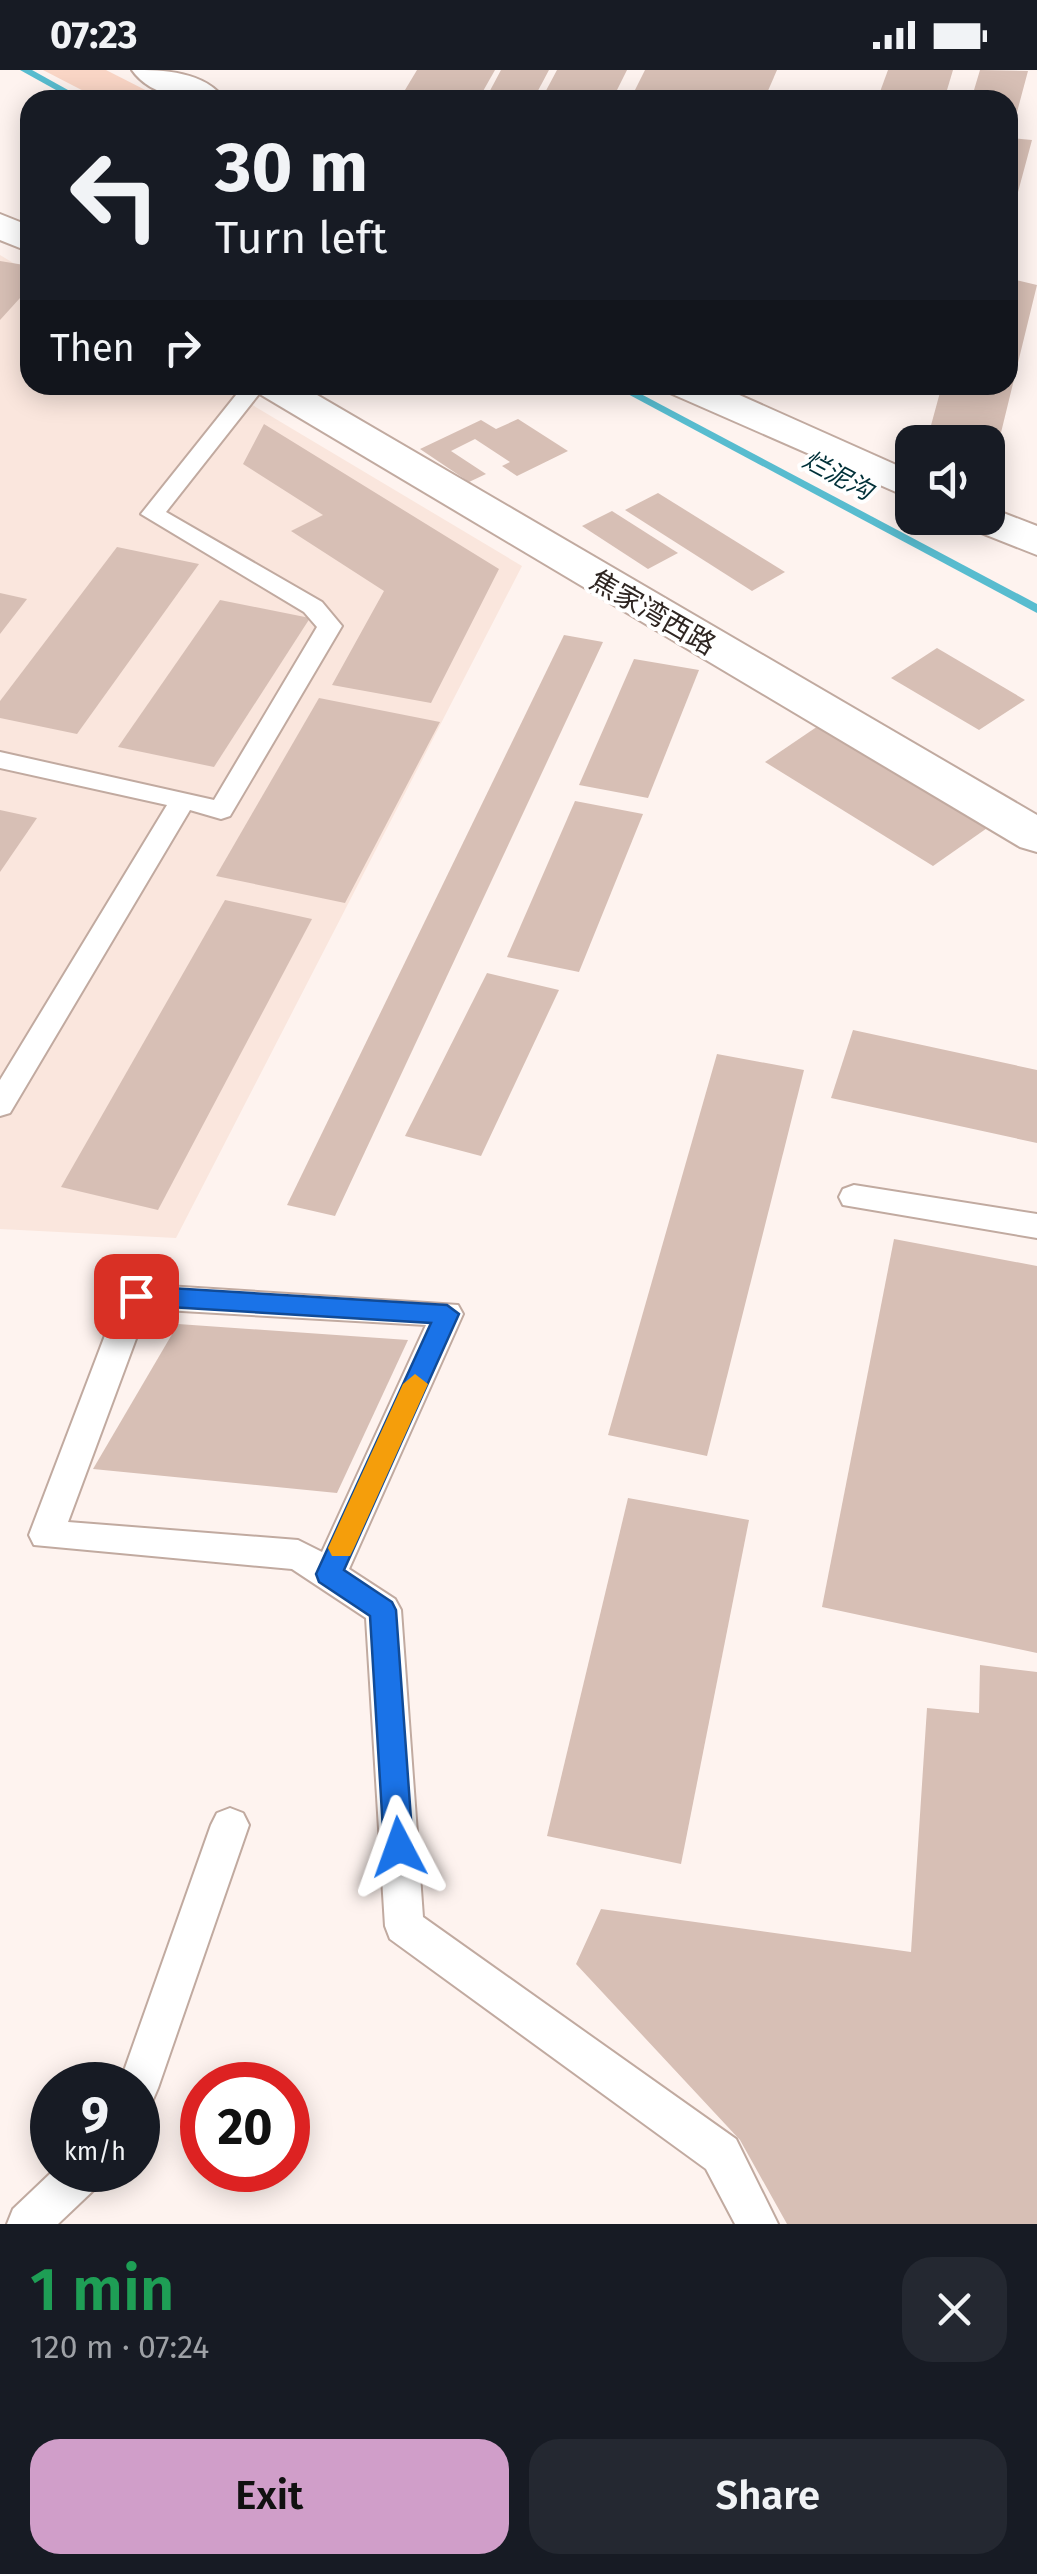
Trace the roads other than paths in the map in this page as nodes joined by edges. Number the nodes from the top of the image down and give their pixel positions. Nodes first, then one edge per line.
1 (149, 70) edge
2 (188, 90) edge
3 (247, 395) edge
4 (289, 395) edge
5 (706, 395) edge
6 (895, 479) edge
7 (1005, 528) edge
8 (1037, 542) edge
9 (0, 760) edge
10 (182, 800) junction
11 (1037, 836) edge
12 (0, 1105) edge
13 (854, 1197) dead end
14 (1037, 1226) edge
15 (329, 1574) junction
16 (230, 1825) dead end
17 (147, 2062) edge
18 (61, 2192) edge
19 (28, 2224) edge
20 (758, 2224) edge

1 - 2 street
3 - 10 lane
4 - 11 street, 焦家湾西路
5 - 6 street
7 - 8 street
9 - 10 lane
10 - 12 lane
13 - 14 lane
15 - 15 lane
15 - 20 lane
16 - 17 lane
18 - 19 lane

